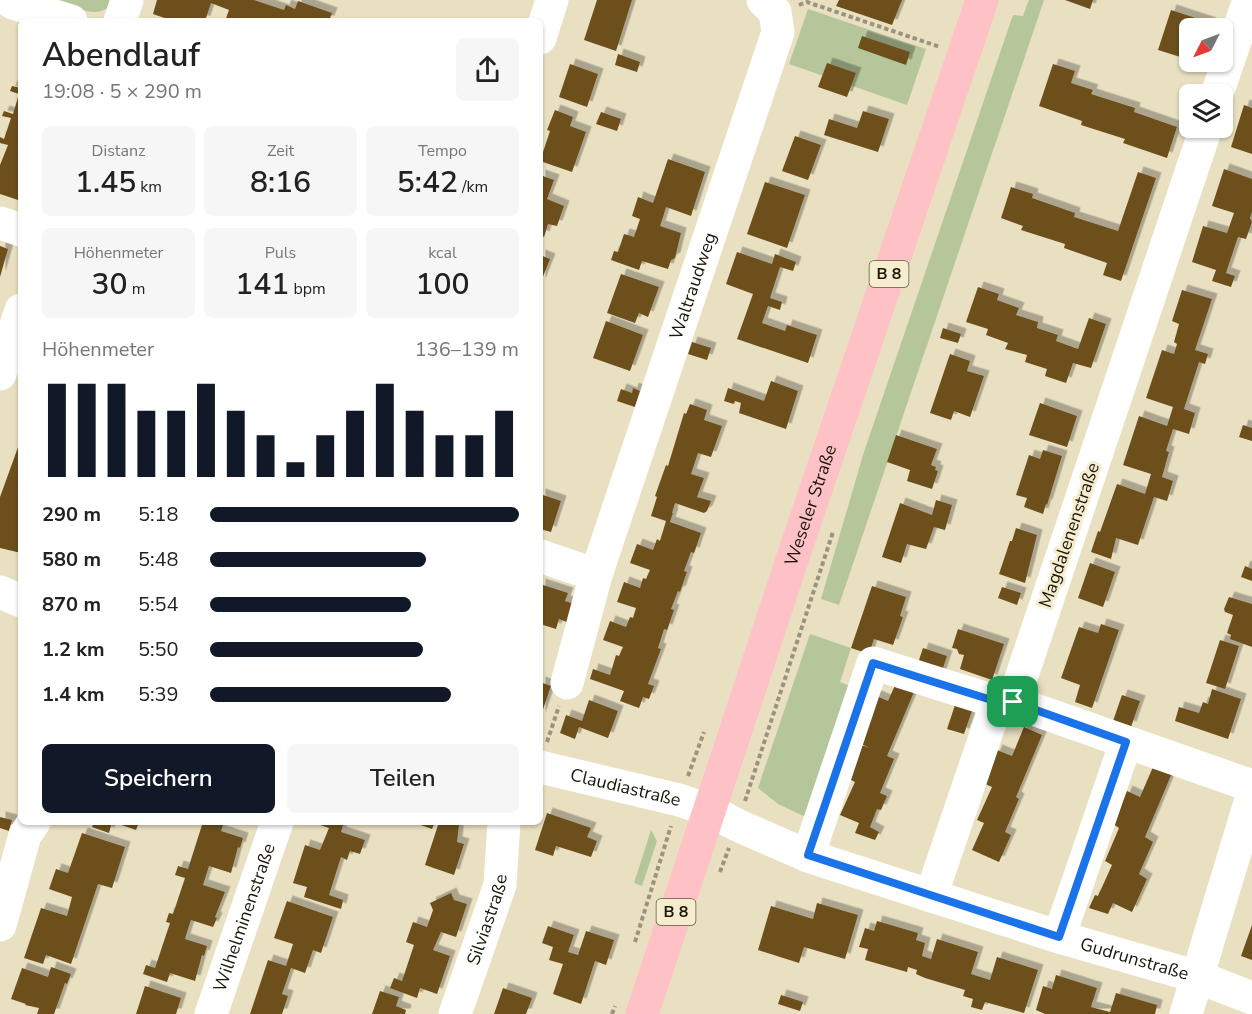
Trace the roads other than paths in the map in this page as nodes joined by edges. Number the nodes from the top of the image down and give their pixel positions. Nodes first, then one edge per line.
1 (9, 0) edge
2 (127, 0) edge
3 (552, 0) edge
4 (982, 0) edge
5 (1249, 0) edge
6 (770, 6) edge
7 (61, 18) edge
8 (121, 18) edge
9 (543, 28) edge
10 (1220, 84) edge
11 (1202, 138) edge
12 (0, 222) edge
13 (18, 229) edge
14 (18, 319) edge
15 (0, 374) edge
16 (543, 557) edge
17 (597, 574) junction
18 (0, 592) edge
19 (18, 600) edge
20 (567, 683) road end
21 (1005, 702) junction
22 (1126, 742) junction
23 (543, 759) edge
24 (1252, 786) edge
25 (1252, 796) edge
26 (711, 811) junction
27 (32, 825) edge
28 (276, 825) edge
29 (504, 825) edge
30 (808, 855) junction
31 (931, 896) junction
32 (0, 925) edge
33 (1059, 937) junction
34 (1198, 977) junction
35 (1252, 998) edge
36 (211, 1014) edge
37 (455, 1014) edge
38 (642, 1014) edge
39 (1186, 1014) edge

1 - 7 street
2 - 8 street
3 - 9 street
4 - 26 main road, Weseler Straße / B 8
5 - 10 street
6 - 17 street, Waltraudweg
11 - 21 street, Magdalenenstraße
12 - 13 street
14 - 15 street
16 - 17 street
17 - 20 street, Waltraudweg
18 - 19 street
21 - 22 street
21 - 30 street
21 - 31 street, Magdalenenstraße
22 - 24 street
22 - 33 street
23 - 26 street, Claudiastraße
25 - 34 street
26 - 30 street, Gudrunstraße
26 - 38 main road, Weseler Straße / B 8
27 - 32 street
28 - 36 street, Wilhelminenstraße
29 - 37 street, Silviastraße
30 - 31 street, Gudrunstraße
31 - 33 street, Gudrunstraße
33 - 34 street, Gudrunstraße
34 - 35 street, Gudrunstraße
34 - 39 street

